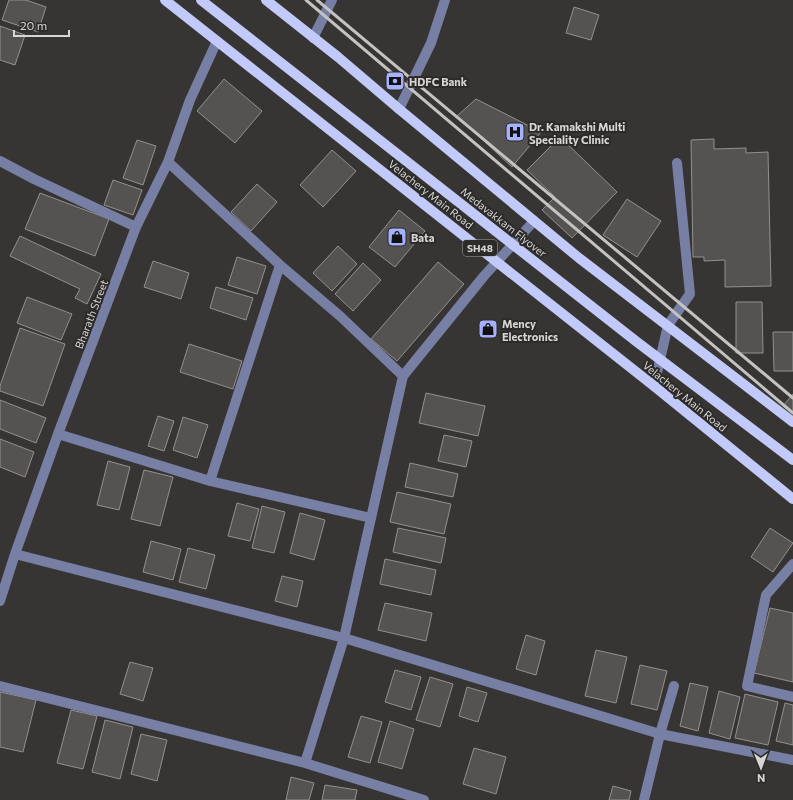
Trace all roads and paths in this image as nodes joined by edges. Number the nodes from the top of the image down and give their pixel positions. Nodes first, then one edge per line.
1 (165, 0) edge
2 (201, 0) edge
3 (266, 0) edge
4 (332, 0) edge
5 (445, 0) edge
6 (313, 38) junction
7 (216, 41) junction
8 (399, 109) junction
9 (0, 161) edge
10 (168, 162) junction
11 (677, 163) dead end
12 (534, 220) junction
13 (136, 227) junction
14 (497, 262) junction
15 (280, 265) junction
16 (668, 325) junction
17 (403, 376) junction
18 (654, 386) junction
19 (793, 422) edge
20 (58, 434) junction
21 (793, 460) edge
22 (210, 481) junction
23 (793, 499) edge
24 (371, 518) junction
25 (15, 554) junction
26 (793, 564) edge
27 (0, 601) edge
28 (344, 638) junction
29 (0, 686) edge
30 (674, 686) dead end
31 (793, 697) edge
32 (660, 734) junction
33 (793, 760) edge
34 (305, 764) junction
35 (411, 798) edge
36 (424, 800) edge
37 (644, 800) edge

1 - 7 main road, Velachery Main Road / SH48
2 - 21 main road, Medavakkam Flyover, bridge
3 - 6 main road
4 - 6 street
5 - 8 street
6 - 8 main road
7 - 10 street, Bharath Street
7 - 14 main road, Velachery Main Road / SH48
8 - 12 main road
9 - 13 street
10 - 13 street, Bharath Street
10 - 15 street
11 - 16 street
12 - 14 street
12 - 16 main road
13 - 20 street, Bharath Street
14 - 17 street
14 - 18 main road, Velachery Main Road / SH48
15 - 17 street
15 - 22 street
16 - 18 street
16 - 19 main road
17 - 24 street
18 - 23 main road, Velachery Main Road / SH48
20 - 22 street
20 - 25 street, Bharath Street
22 - 24 street
24 - 28 street
25 - 27 street, Bharath Street
25 - 28 street
26 - 31 street
28 - 32 street
28 - 34 street
29 - 34 street
30 - 32 street
32 - 33 street
32 - 37 street
34 - 35 street
35 - 36 street

